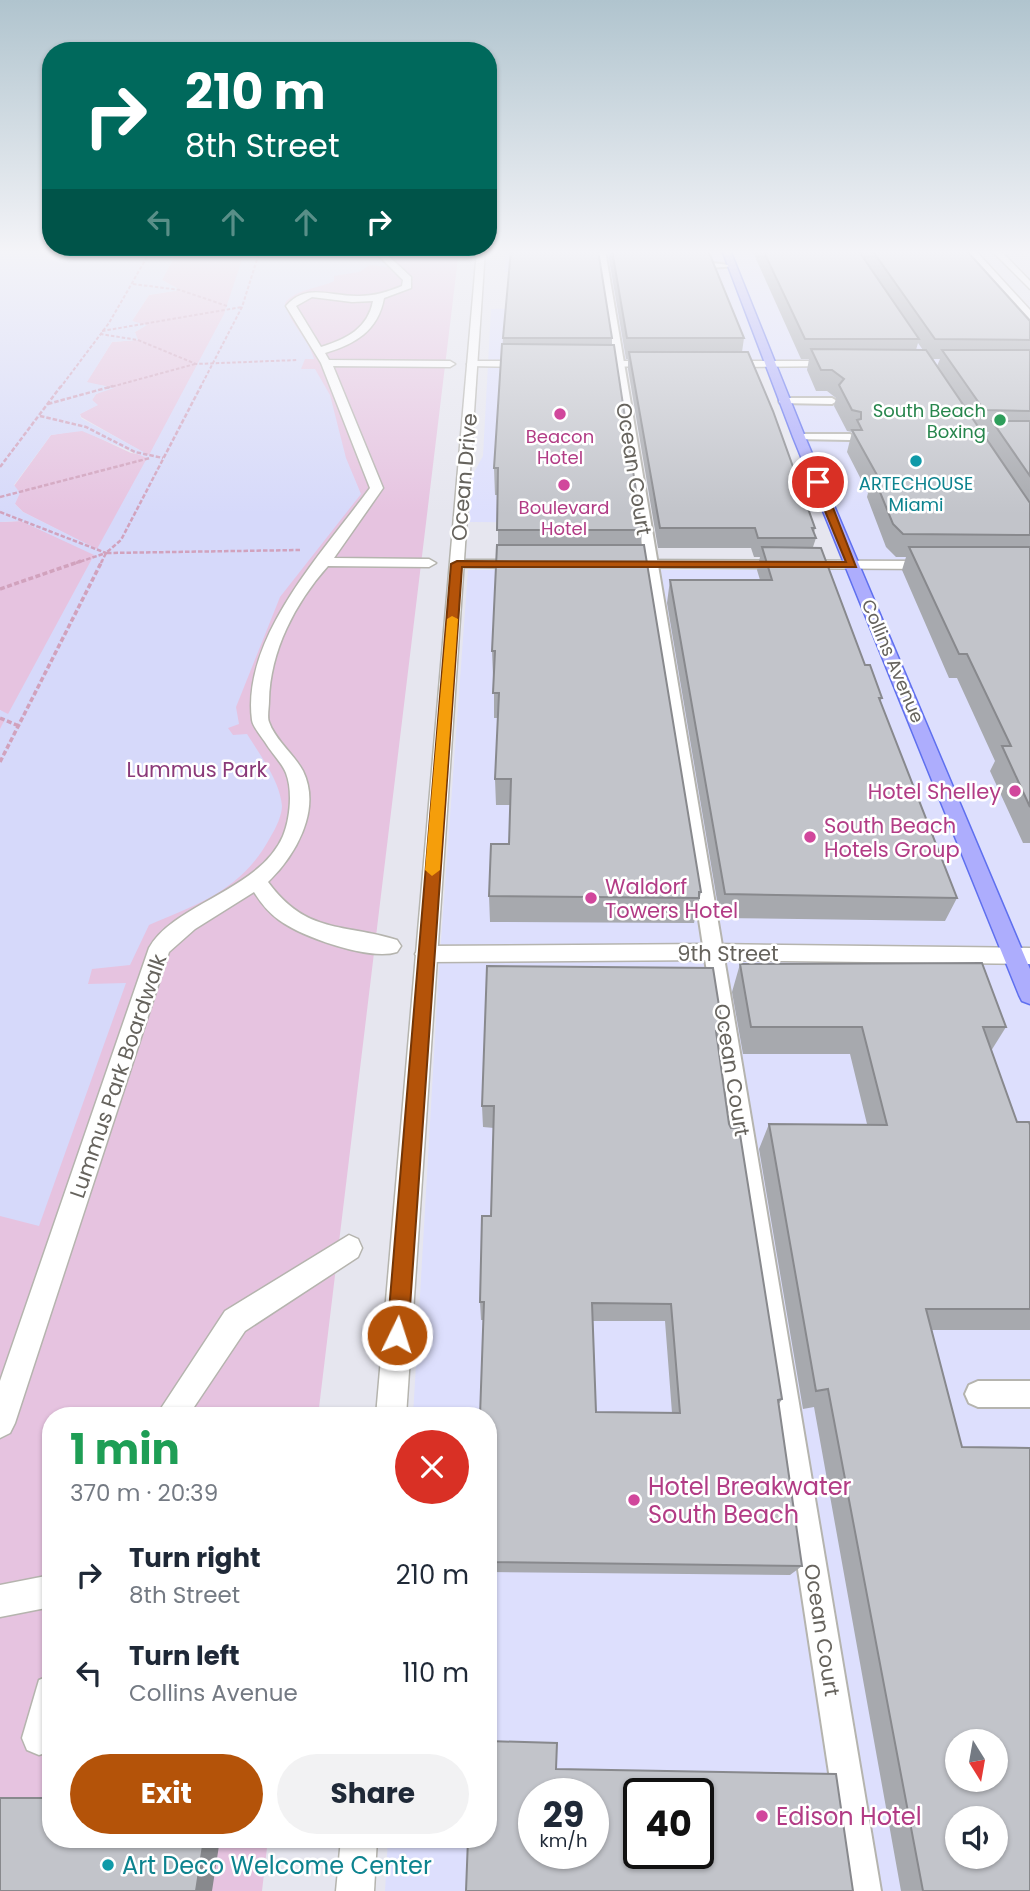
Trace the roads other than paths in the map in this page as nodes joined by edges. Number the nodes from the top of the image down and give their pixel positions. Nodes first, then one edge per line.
1 (310, 338) edge
2 (353, 338) edge
3 (474, 338) edge
4 (613, 338) edge
5 (760, 338) edge
6 (322, 358) junction
7 (617, 363) junction
8 (450, 364) dead end
9 (472, 364) junction
10 (539, 364) edge
11 (578, 364) edge
12 (669, 364) edge
13 (707, 364) edge
14 (770, 364) junction
15 (849, 364) edge
16 (784, 401) junction
17 (832, 401) edge
18 (850, 437) edge
19 (799, 438) junction
20 (329, 555) junction
21 (429, 563) dead end
22 (457, 564) junction
23 (544, 564) edge
24 (610, 564) edge
25 (650, 564) junction
26 (853, 565) junction
27 (951, 565) edge
28 (256, 881) junction
29 (390, 946) dead end
30 (712, 952) junction
31 (426, 954) junction
32 (1022, 956) edge
33 (1030, 995) edge
34 (349, 1248) dead end
35 (978, 1394) dead end
36 (1030, 1394) edge
37 (177, 1407) edge
38 (392, 1407) edge
39 (0, 1423) edge
40 (42, 1593) edge
41 (0, 1601) edge
42 (42, 1726) edge
43 (39, 1738) dead end
44 (358, 1848) edge
45 (355, 1891) edge
46 (864, 1891) edge

1 - 6 street, Lummus Park Boardwalk
2 - 6 street
3 - 9 street, Ocean Drive
4 - 7 lane, Ocean Court
5 - 14 main road, Collins Avenue
6 - 8 street
6 - 20 street, Lummus Park Boardwalk
7 - 11 street
7 - 12 street
7 - 25 lane, Ocean Court
9 - 10 street
9 - 22 street, Ocean Drive
13 - 14 street
14 - 15 street
14 - 16 main road, Collins Avenue
16 - 17 lane
16 - 19 main road, Collins Avenue
18 - 19 lane
19 - 26 main road, Collins Avenue
20 - 21 street
20 - 28 street, Lummus Park Boardwalk
22 - 23 street
22 - 31 street, Ocean Drive
24 - 25 street
25 - 26 street
25 - 30 lane, Ocean Court
26 - 27 street
26 - 32 main road, Collins Avenue
28 - 29 street
28 - 39 street, Lummus Park Boardwalk
30 - 31 street, 9th Street
30 - 32 street, 9th Street
30 - 46 lane, Ocean Court
31 - 38 street, Ocean Drive
32 - 33 main road, Collins Avenue
34 - 37 street
35 - 36 lane
40 - 41 street
42 - 43 street
44 - 45 street

